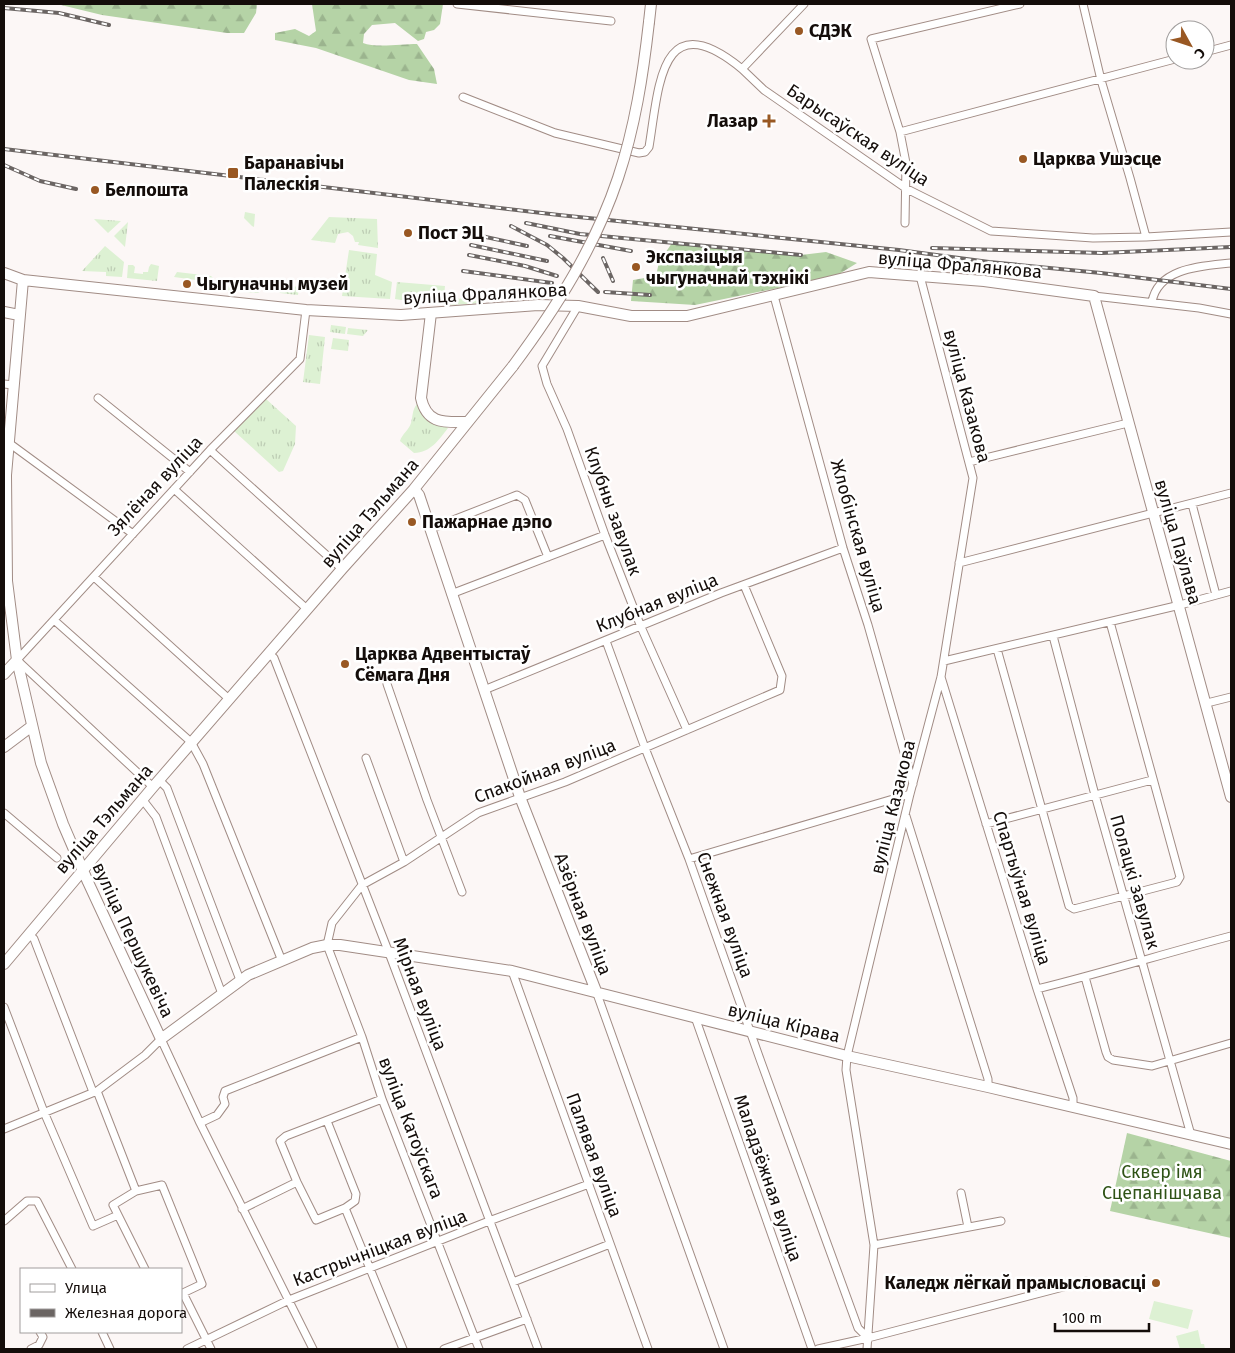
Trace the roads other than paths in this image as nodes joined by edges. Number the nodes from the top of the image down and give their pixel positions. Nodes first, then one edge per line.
1 (457, 4) edge
2 (651, 4) edge
3 (804, 4) edge
4 (1020, 4) edge
5 (1083, 4) edge
6 (1000, 6) edge
7 (611, 21) dead end
8 (1231, 45) edge
9 (1215, 49) edge
10 (1165, 63) edge
11 (742, 69) junction
12 (1101, 80) junction
13 (463, 97) dead end
14 (900, 132) junction
15 (907, 189) junction
16 (905, 223) dead end
17 (1231, 232) edge
18 (1146, 237) junction
19 (1231, 263) edge
20 (4, 273) edge
21 (920, 276) junction
22 (23, 280) junction
23 (774, 296) junction
24 (1094, 296) junction
25 (1152, 302) junction
26 (578, 306) junction
27 (306, 310) junction
28 (4, 312) edge
29 (431, 313) junction
30 (1231, 314) edge
31 (19, 315) junction
32 (8, 385) edge
33 (98, 398) dead end
34 (469, 420) junction
35 (1128, 424) junction
36 (8, 443) junction
37 (210, 450) junction
38 (969, 462) junction
39 (190, 472) junction
40 (174, 489) junction
41 (414, 489) junction
42 (1231, 493) edge
43 (1192, 504) junction
44 (1153, 514) junction
45 (430, 529) junction
46 (133, 534) junction
47 (605, 535) junction
48 (843, 548) junction
49 (548, 556) junction
50 (5, 562) edge
51 (959, 563) junction
52 (342, 568) junction
53 (94, 577) junction
54 (5, 582) edge
55 (744, 584) junction
56 (1231, 591) edge
57 (451, 594) junction
58 (1216, 595) junction
59 (1180, 606) junction
60 (307, 609) junction
61 (54, 620) junction
62 (1110, 622) junction
63 (641, 627) junction
64 (1053, 636) junction
65 (606, 641) junction
66 (997, 649) junction
67 (268, 653) junction
68 (17, 660) junction
69 (944, 661) junction
70 (4, 674) edge
71 (941, 677) junction
72 (387, 684) dead end
73 (484, 690) junction
74 (1231, 697) edge
75 (229, 699) junction
76 (1207, 703) junction
77 (32, 726) junction
78 (687, 730) junction
79 (191, 742) junction
80 (4, 747) edge
81 (646, 748) junction
82 (366, 758) dead end
83 (1227, 765) edge
84 (1152, 780) junction
85 (156, 783) junction
86 (913, 785) junction
87 (910, 794) junction
88 (1095, 796) junction
89 (520, 797) junction
90 (1231, 797) edge
91 (142, 799) junction
92 (1043, 809) junction
93 (4, 813) edge
94 (906, 816) junction
95 (986, 824) junction
96 (441, 838) junction
97 (57, 858) dead end
98 (689, 859) junction
99 (404, 862) junction
100 (82, 869) junction
101 (362, 885) junction
102 (462, 892) dead end
103 (1124, 896) junction
104 (29, 934) junction
105 (1231, 936) edge
106 (327, 945) junction
107 (389, 953) junction
108 (1142, 960) junction
109 (282, 961) junction
110 (4, 964) edge
111 (512, 971) junction
112 (1084, 977) junction
113 (240, 980) junction
114 (1037, 989) junction
115 (596, 991) junction
116 (222, 994) junction
117 (4, 1007) edge
118 (695, 1018) junction
119 (750, 1031) junction
120 (362, 1037) junction
121 (161, 1039) junction
122 (1231, 1043) edge
123 (847, 1056) junction
124 (1170, 1062) junction
125 (988, 1087) junction
126 (95, 1091) junction
127 (382, 1099) junction
128 (1073, 1107) junction
129 (44, 1112) junction
130 (327, 1121) junction
131 (200, 1122) junction
132 (4, 1129) edge
133 (1190, 1135) junction
134 (1231, 1144) edge
135 (297, 1182) junction
136 (589, 1184) junction
137 (136, 1191) junction
138 (962, 1193) dead end
139 (345, 1208) junction
140 (242, 1209) junction
141 (118, 1215) junction
142 (4, 1221) edge
143 (489, 1221) junction
144 (1001, 1221) dead end
145 (968, 1227) junction
146 (438, 1241) junction
147 (610, 1244) junction
148 (874, 1245) junction
149 (71, 1268) edge
150 (144, 1268) edge
151 (370, 1268) junction
152 (1086, 1281) dead end
153 (512, 1282) junction
154 (182, 1294) edge
155 (289, 1300) junction
156 (527, 1319) junction
157 (41, 1333) edge
158 (102, 1333) edge
159 (475, 1338) junction
160 (868, 1338) junction
161 (207, 1340) junction
162 (31, 1349) edge
163 (110, 1349) edge
164 (186, 1349) edge
165 (211, 1349) edge
166 (313, 1349) edge
167 (403, 1349) edge
168 (444, 1349) edge
169 (479, 1349) edge
170 (538, 1349) edge
171 (648, 1349) edge
172 (724, 1349) edge
173 (812, 1349) edge
174 (818, 1349) edge
175 (867, 1349) edge

1 - 7 street
2 - 34 main road, вуліца Тэльмана, bridge
3 - 11 street
4 - 6 street
5 - 12 street
6 - 14 street
8 - 9 street
10 - 12 street
11 - 13 street, Барысаўская вуліца
11 - 15 street, Барысаўская вуліца
12 - 14 street
12 - 18 street
14 - 15 street
15 - 16 street
15 - 18 street, Барысаўская вуліца
17 - 18 street, Барысаўская вуліца
19 - 25 street
20 - 22 main road, вуліца Фралянкова
21 - 23 main road, вуліца Фралянкова
21 - 24 main road, вуліца Фралянкова
21 - 38 street, вуліца Казакова
22 - 27 main road, вуліца Фралянкова
22 - 31 main road, вуліца Першукевіча
23 - 26 main road, вуліца Фралянкова
23 - 48 street, Жлобінская вуліца
24 - 25 street, вуліца Фралянкова
24 - 35 main road, вуліца Паўлава
25 - 30 street, вуліца Фралянкова
26 - 29 main road, вуліца Фралянкова
26 - 47 street, Клубны завулак
27 - 29 main road, вуліца Фралянкова
27 - 37 street, Зялёная вуліца
28 - 31 main road
29 - 34 main road
31 - 32 main road, вуліца Першукевіча
32 - 36 main road, вуліца Першукевіча
33 - 39 street
34 - 41 main road, вуліца Тэльмана
35 - 38 street
35 - 44 main road, вуліца Паўлава
36 - 46 street
36 - 50 main road, вуліца Першукевіча
37 - 39 street, Зялёная вуліца
37 - 52 street
38 - 51 street, вуліца Казакова
39 - 40 street, Зялёная вуліца
40 - 46 street, Зялёная вуліца
40 - 60 street
41 - 45 main road, Азёрная вуліца
41 - 52 main road, вуліца Тэльмана
42 - 43 street
43 - 44 street
43 - 58 street
44 - 51 street
44 - 59 main road, вуліца Паўлава
45 - 49 street
45 - 57 main road, Азёрная вуліца
46 - 53 street, Зялёная вуліца
47 - 49 street
47 - 63 street, Клубны завулак
48 - 55 street, Клубная вуліца
48 - 86 street, Жлобінская вуліца
49 - 57 street
50 - 54 main road, вуліца Першукевіча
51 - 69 street, вуліца Казакова
52 - 60 main road, вуліца Тэльмана
53 - 61 street, Зялёная вуліца
53 - 75 street
54 - 68 main road, вуліца Першукевіча
55 - 63 street, Клубная вуліца
55 - 78 street, Спакойная вуліца
56 - 58 street
57 - 73 main road, Азёрная вуліца
58 - 59 street
59 - 62 street
59 - 76 main road, вуліца Паўлава
60 - 67 main road, вуліца Тэльмана
61 - 68 street, Зялёная вуліца
61 - 79 street
62 - 64 street
62 - 84 street
63 - 65 street, Клубная вуліца
63 - 78 street, Клубны завулак
64 - 66 street
64 - 88 street, Полацкі завулак
65 - 73 street, Клубная вуліца
65 - 81 street, Снежная вуліца
66 - 69 street
66 - 92 street
67 - 75 main road, вуліца Тэльмана
67 - 101 street, Мірная вуліца
68 - 70 main road, Зялёная вуліца
68 - 77 main road, вуліца Першукевіча
68 - 85 street
69 - 71 street, вуліца Казакова
71 - 86 street, вуліца Казакова
71 - 95 street, Спартыўная вуліца
72 - 96 street
73 - 89 main road, Азёрная вуліца
74 - 76 street
75 - 79 main road, вуліца Тэльмана
76 - 83 main road, вуліца Паўлава
77 - 80 main road
77 - 100 main road, вуліца Першукевіча
78 - 81 street, Спакойная вуліца
79 - 85 main road, вуліца Тэльмана
79 - 109 street
81 - 89 street, Спакойная вуліца
81 - 98 street, Снежная вуліца
82 - 99 street
83 - 90 main road, вуліца Паўлава
84 - 88 street
84 - 103 street
85 - 91 main road, вуліца Тэльмана
85 - 113 street
86 - 87 street, вуліца Казакова
87 - 94 street, вуліца Казакова
87 - 98 street
88 - 92 street
88 - 103 street, Полацкі завулак
89 - 96 street, Спакойная вуліца
89 - 115 main road, Азёрная вуліца
91 - 100 main road, вуліца Тэльмана
91 - 116 street
92 - 95 street
92 - 103 street
93 - 97 street
94 - 123 street, вуліца Казакова
94 - 125 street
95 - 114 street, Спартыўная вуліца
96 - 99 street, Спакойная вуліца
96 - 102 street
98 - 119 street, Снежная вуліца
99 - 101 street, Спакойная вуліца
100 - 104 main road, вуліца Тэльмана
100 - 121 main road, вуліца Першукевіча
101 - 106 street, Спакойная вуліца
101 - 107 street, Мірная вуліца
103 - 108 street, Полацкі завулак
104 - 110 main road, вуліца Тэльмана
104 - 126 street
105 - 108 street
106 - 107 main road, вуліца Кірава
106 - 109 main road
106 - 120 street, вуліца Катоўскага
107 - 111 main road, вуліца Кірава
107 - 143 street, Мірная вуліца
108 - 112 street
108 - 124 street, Полацкі завулак
109 - 113 main road
111 - 115 main road, вуліца Кірава
111 - 136 street, Палявая вуліца
112 - 114 street
112 - 124 street
113 - 116 main road
114 - 128 street, Спартыўная вуліца
115 - 118 main road, вуліца Кірава
115 - 172 street, Азёрная вуліца
116 - 121 main road
117 - 129 street
118 - 119 main road, вуліца Кірава
118 - 173 street, Маладзёжная вуліца
119 - 123 main road, вуліца Кірава
119 - 160 street, Снежная вуліца
120 - 127 street, вуліца Катоўскага
120 - 131 street
121 - 126 street
121 - 131 street, вуліца Першукевіча
122 - 124 street
123 - 125 main road, вуліца Кірава
123 - 148 street, вуліца Казакова
124 - 133 street, Полацкі завулак
125 - 128 main road, вуліца Кірава
126 - 129 street
126 - 137 street
127 - 130 street
127 - 146 street, вуліца Катоўскага
128 - 133 main road, вуліца Кірава
129 - 132 street
129 - 141 street
130 - 135 street
130 - 139 street
131 - 140 street, вуліца Першукевіча
133 - 134 main road, вуліца Кірава
135 - 139 street
135 - 140 street
136 - 143 street, Кастрычніцкая вуліца
136 - 147 street, Палявая вуліца
137 - 141 street
137 - 154 street
138 - 145 street
139 - 151 street
140 - 155 street, вуліца Першукевіча
141 - 150 street
142 - 149 street
143 - 146 street, Кастрычніцкая вуліца
143 - 153 street, Мірная вуліца
144 - 145 street
145 - 148 street
146 - 151 street, Кастрычніцкая вуліца
146 - 159 street, вуліца Катоўскага
147 - 153 street
147 - 171 street, Палявая вуліца
148 - 160 street, вуліца Казакова
151 - 155 street, Кастрычніцкая вуліца
151 - 167 street
152 - 160 street
153 - 156 street, Мірная вуліца
154 - 161 street
155 - 161 street, Кастрычніцкая вуліца
155 - 166 street, вуліца Першукевіча
156 - 159 street
156 - 170 street, Мірная вуліца
157 - 162 street
158 - 163 street
159 - 168 street
159 - 169 street, вуліца Катоўскага
160 - 174 street
160 - 175 street, вуліца Казакова
161 - 164 street, Кастрычніцкая вуліца
161 - 165 street

